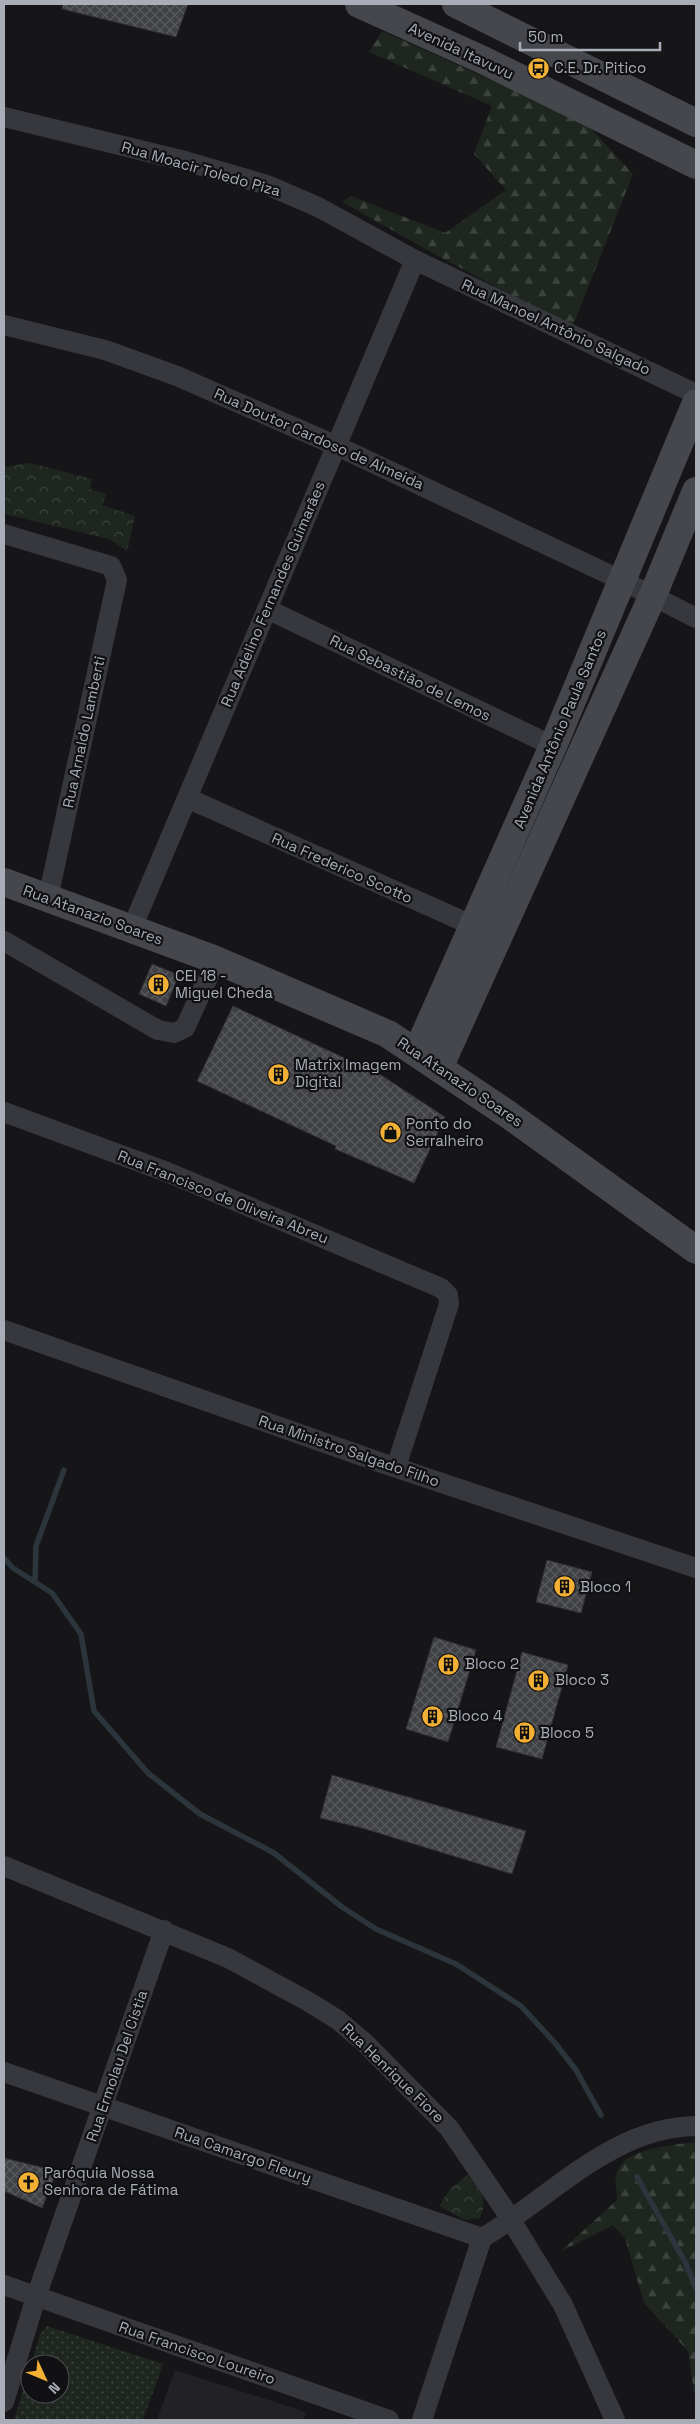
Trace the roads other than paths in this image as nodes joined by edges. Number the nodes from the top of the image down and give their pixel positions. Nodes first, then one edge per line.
1 (359, 4) edge
2 (458, 4) edge
3 (4, 117) edge
4 (696, 123) edge
5 (696, 165) edge
6 (416, 260) junction
7 (4, 324) edge
8 (696, 394) edge
9 (696, 403) edge
10 (337, 446) junction
11 (696, 491) edge
12 (4, 534) edge
13 (623, 581) junction
14 (653, 595) junction
15 (267, 609) junction
16 (696, 618) edge
17 (553, 746) junction
18 (187, 798) junction
19 (4, 882) edge
20 (48, 898) junction
21 (473, 926) junction
22 (132, 928) junction
23 (498, 936) junction
24 (4, 941) edge
25 (216, 960) junction
26 (417, 1052) junction
27 (439, 1068) junction
28 (4, 1112) edge
29 (696, 1250) edge
30 (4, 1330) edge
31 (396, 1468) junction
32 (696, 1568) edge
33 (4, 1866) edge
34 (164, 1930) junction
35 (4, 2072) edge
36 (104, 2107) junction
37 (696, 2126) edge
38 (513, 2221) junction
39 (482, 2238) junction
40 (4, 2285) edge
41 (36, 2297) junction
42 (4, 2402) edge
43 (389, 2420) edge
44 (422, 2420) edge
45 (615, 2420) edge

1 - 5 main road, Avenida Itavuvu
2 - 4 main road
3 - 6 street, Rua Moacir Toledo Piza
6 - 8 street, Rua Manoel Antônio Salgado
6 - 10 street, Rua Adelino Fernandes Guimarães
7 - 10 street, Rua Doutor Cardoso de Almeida
9 - 13 main road, Avenida Antônio Paula Santos
10 - 13 street, Rua Doutor Cardoso de Almeida
10 - 15 street, Rua Adelino Fernandes Guimarães
11 - 14 main road, Avenida Antônio Paula Santos
12 - 20 street, Rua Arnaldo Lamberti
13 - 14 street, Rua Doutor Cardoso de Almeida
13 - 17 main road, Avenida Antônio Paula Santos
14 - 16 street, Rua Doutor Cardoso de Almeida
14 - 23 main road, Avenida Antônio Paula Santos
15 - 17 street, Rua Sebastião de Lemos
15 - 18 street, Rua Adelino Fernandes Guimarães
17 - 21 main road, Avenida Antônio Paula Santos
18 - 21 street, Rua Frederico Scotto
18 - 22 street, Rua Adelino Fernandes Guimarães
19 - 20 main road, Rua Atanazio Soares
20 - 22 main road, Rua Atanazio Soares
21 - 23 street, Rua Frederico Scotto
21 - 26 main road, Avenida Antônio Paula Santos
22 - 25 main road, Rua Atanazio Soares
23 - 27 main road, Avenida Antônio Paula Santos
24 - 25 street
25 - 26 main road, Rua Atanazio Soares
26 - 27 main road, Rua Atanazio Soares
27 - 29 main road, Rua Atanazio Soares
28 - 31 street, Rua Francisco de Oliveira Abreu
30 - 31 street, Rua Ministro Salgado Filho
31 - 32 street, Rua Ministro Salgado Filho
33 - 34 street, Rua Henrique Fiore
34 - 36 street, Rua Ermolau Del Cístia
34 - 38 street, Rua Henrique Fiore
35 - 36 street, Rua Camargo Fleury
36 - 39 street, Rua Camargo Fleury
36 - 41 street, Rua Ermolau Del Cístia
37 - 38 street
38 - 39 street
38 - 45 street, Rua Henrique Fiore
39 - 44 street
40 - 41 street, Rua Francisco Loureiro
41 - 42 street, Rua Ermolau Del Cístia
41 - 43 street, Rua Francisco Loureiro

